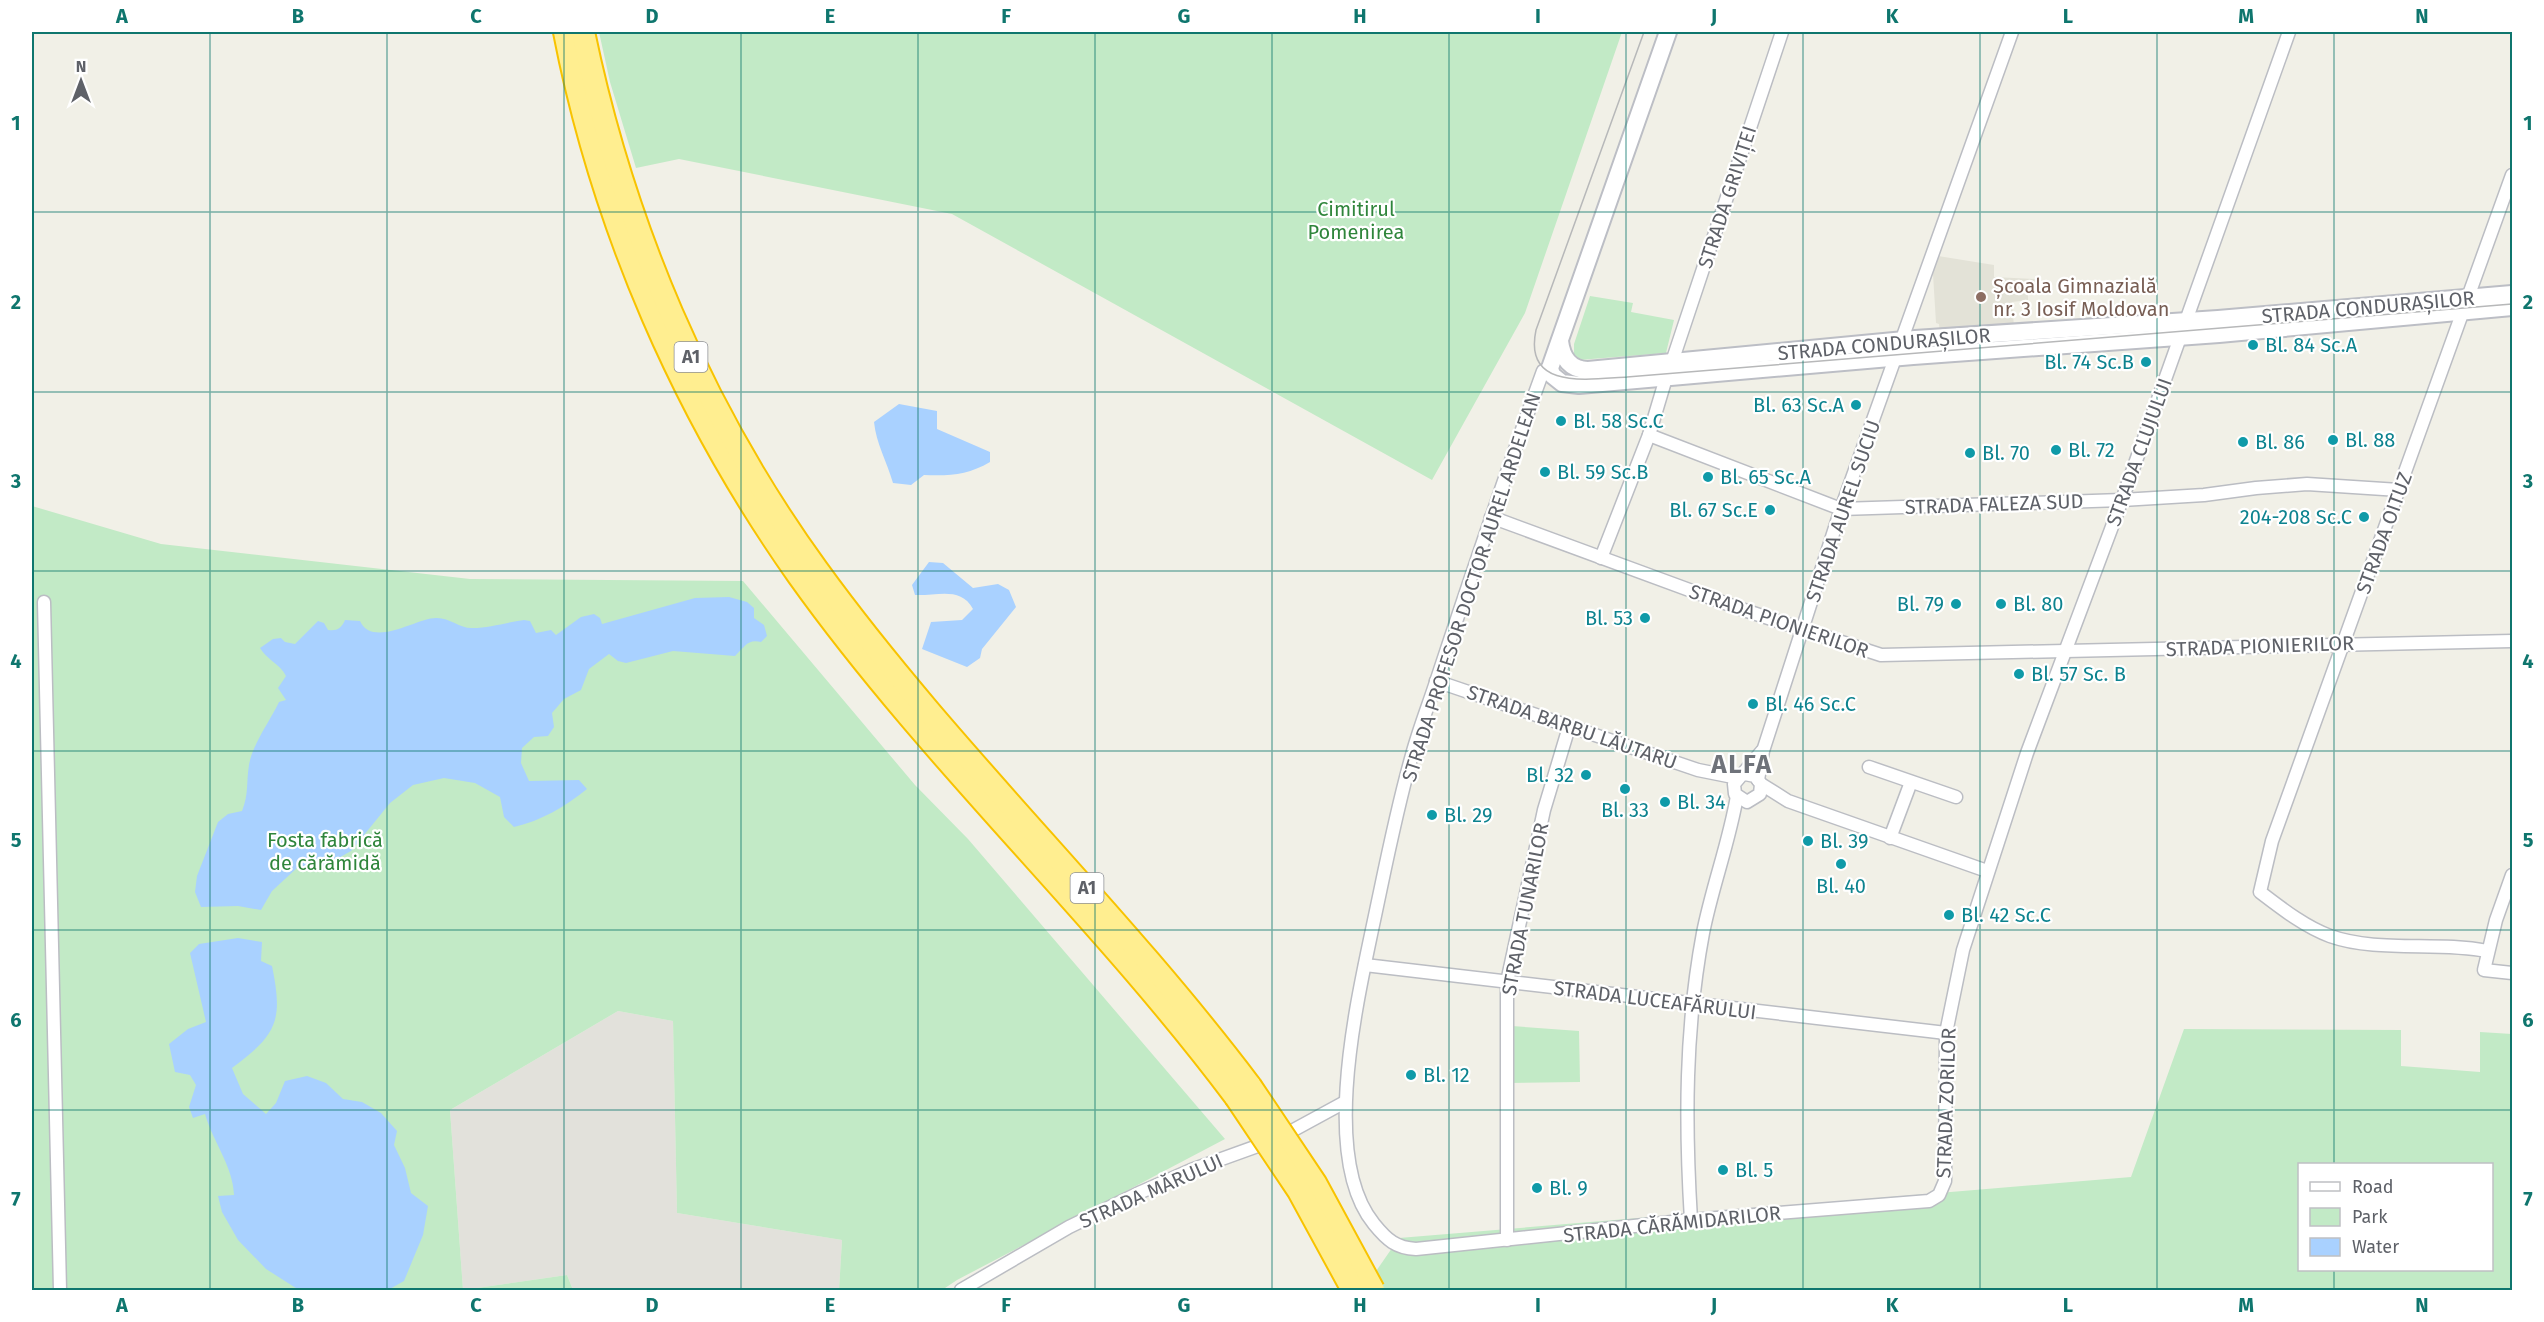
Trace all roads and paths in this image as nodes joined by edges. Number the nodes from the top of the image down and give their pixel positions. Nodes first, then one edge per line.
1 (565, 32) edge
2 (584, 32) edge
3 (1668, 32) edge
4 (1782, 32) edge
5 (2012, 32) edge
6 (2289, 32) edge
7 (2512, 175) edge
8 (2512, 294) edge
9 (2467, 305) junction
10 (2512, 307) edge
11 (2182, 329) junction
12 (1903, 340) junction
13 (1560, 341) junction
14 (1896, 358) junction
15 (1550, 368) junction
16 (1669, 370) junction
17 (1562, 383) junction
18 (1539, 384) junction
19 (1648, 435) junction
20 (2399, 490) junction
21 (2122, 500) junction
22 (1840, 509) junction
23 (1491, 517) junction
24 (1601, 558) junction
25 (44, 602) dead end
26 (1803, 630) junction
27 (2512, 641) edge
28 (2344, 643) junction
29 (868, 651) junction
30 (2066, 653) junction
31 (1436, 681) junction
32 (1569, 727) junction
33 (1763, 750) junction
34 (1869, 766) dead end
35 (1708, 773) junction
36 (1742, 776) junction
37 (1760, 782) junction
38 (1911, 782) junction
39 (1736, 794) junction
40 (1956, 797) dead end
41 (1753, 800) junction
42 (1788, 801) junction
43 (1731, 828) junction
44 (1890, 838) junction
45 (1987, 872) junction
46 (2512, 875) edge
47 (2487, 951) junction
48 (1365, 965) junction
49 (2512, 973) edge
50 (1507, 982) junction
51 (1692, 1006) junction
52 (1946, 1033) junction
53 (1243, 1092) junction
54 (1345, 1102) junction
55 (1939, 1195) joint
56 (1691, 1220) junction
57 (1507, 1240) junction
58 (1403, 1249) joint
59 (60, 1290) edge
60 (961, 1290) edge
61 (1353, 1290) edge
62 (1373, 1290) edge

1 - 29 highway, A1
2 - 29 highway, A1
3 - 13 main road, STRADA PROFESOR DOCTOR AUREL ARDELEAN
4 - 16 street, STRADA GRIVIȚEI
5 - 12 street, STRADA AUREL SUCIU
6 - 11 street, STRADA CLUJULUI
7 - 9 street, STRADA OITUZ
8 - 9 main road, STRADA CONDURAȘILOR
9 - 10 main road, STRADA CONDURAȘILOR
9 - 11 main road, STRADA CONDURAȘILOR
9 - 20 street, STRADA OITUZ
11 - 12 main road, STRADA CONDURAȘILOR
11 - 14 main road, STRADA CONDURAȘILOR
11 - 21 street, STRADA CLUJULUI
12 - 14 street, STRADA AUREL SUCIU
12 - 16 main road, STRADA CONDURAȘILOR
13 - 15 main road, STRADA PROFESOR DOCTOR AUREL ARDELEAN
13 - 16 main road, STRADA CONDURAȘILOR
14 - 16 main road, STRADA CONDURAȘILOR
14 - 22 street, STRADA AUREL SUCIU
15 - 17 main road
15 - 18 street, STRADA PROFESOR DOCTOR AUREL ARDELEAN
16 - 17 main road, STRADA CONDURAȘILOR
16 - 19 street, STRADA GRIVIȚEI
17 - 18 street, STRADA CONDURAȘILOR
18 - 23 street, STRADA PROFESOR DOCTOR AUREL ARDELEAN
19 - 22 street
19 - 24 street, STRADA GRIVIȚEI
20 - 21 street, STRADA FALEZA SUD
20 - 28 street, STRADA OITUZ
21 - 22 street, STRADA FALEZA SUD
21 - 30 street, STRADA CLUJULUI
22 - 26 street, STRADA AUREL SUCIU
23 - 24 street, STRADA PIONIERILOR
23 - 31 street, STRADA PROFESOR DOCTOR AUREL ARDELEAN
24 - 26 street, STRADA PIONIERILOR
25 - 59 street
26 - 30 street, STRADA PIONIERILOR
26 - 33 street, STRADA AUREL SUCIU
27 - 28 street, STRADA PIONIERILOR
28 - 30 street, STRADA PIONIERILOR
28 - 47 street, STRADA OITUZ
29 - 53 highway, A1
30 - 45 street, STRADA CLUJULUI
31 - 32 street, STRADA BARBU LĂUTARU
31 - 48 street, STRADA PROFESOR DOCTOR AUREL ARDELEAN
32 - 35 street, STRADA BARBU LĂUTARU
32 - 50 street, STRADA TUNARILOR
33 - 36 street, STRADA AUREL SUCIU
33 - 37 street, STRADA AUREL SUCIU
34 - 38 street
35 - 36 street, STRADA BARBU LĂUTARU
35 - 39 street, STRADA BARBU LĂUTARU
36 - 37 street
36 - 39 street
37 - 41 street
37 - 42 street
38 - 40 street
38 - 44 street
39 - 41 street
39 - 43 street
41 - 42 street
41 - 43 street
42 - 44 street
43 - 51 street
44 - 45 street
45 - 52 street, STRADA ZORILOR
46 - 47 street
47 - 49 street
48 - 50 street, STRADA LUCEAFĂRULUI
48 - 54 street, STRADA PROFESOR DOCTOR AUREL ARDELEAN
50 - 51 street, STRADA LUCEAFĂRULUI
50 - 57 street, STRADA TUNARILOR
51 - 52 street, STRADA LUCEAFĂRULUI
51 - 56 street
52 - 55 street, STRADA ZORILOR
53 - 61 highway, A1, bridge
53 - 62 highway, A1, bridge
54 - 58 street, STRADA PROFESOR DOCTOR AUREL ARDELEAN
54 - 60 street, STRADA MĂRULUI
55 - 56 street, STRADA CĂRĂMIDARILOR
56 - 57 street, STRADA CĂRĂMIDARILOR
57 - 58 street, STRADA CĂRĂMIDARILOR

